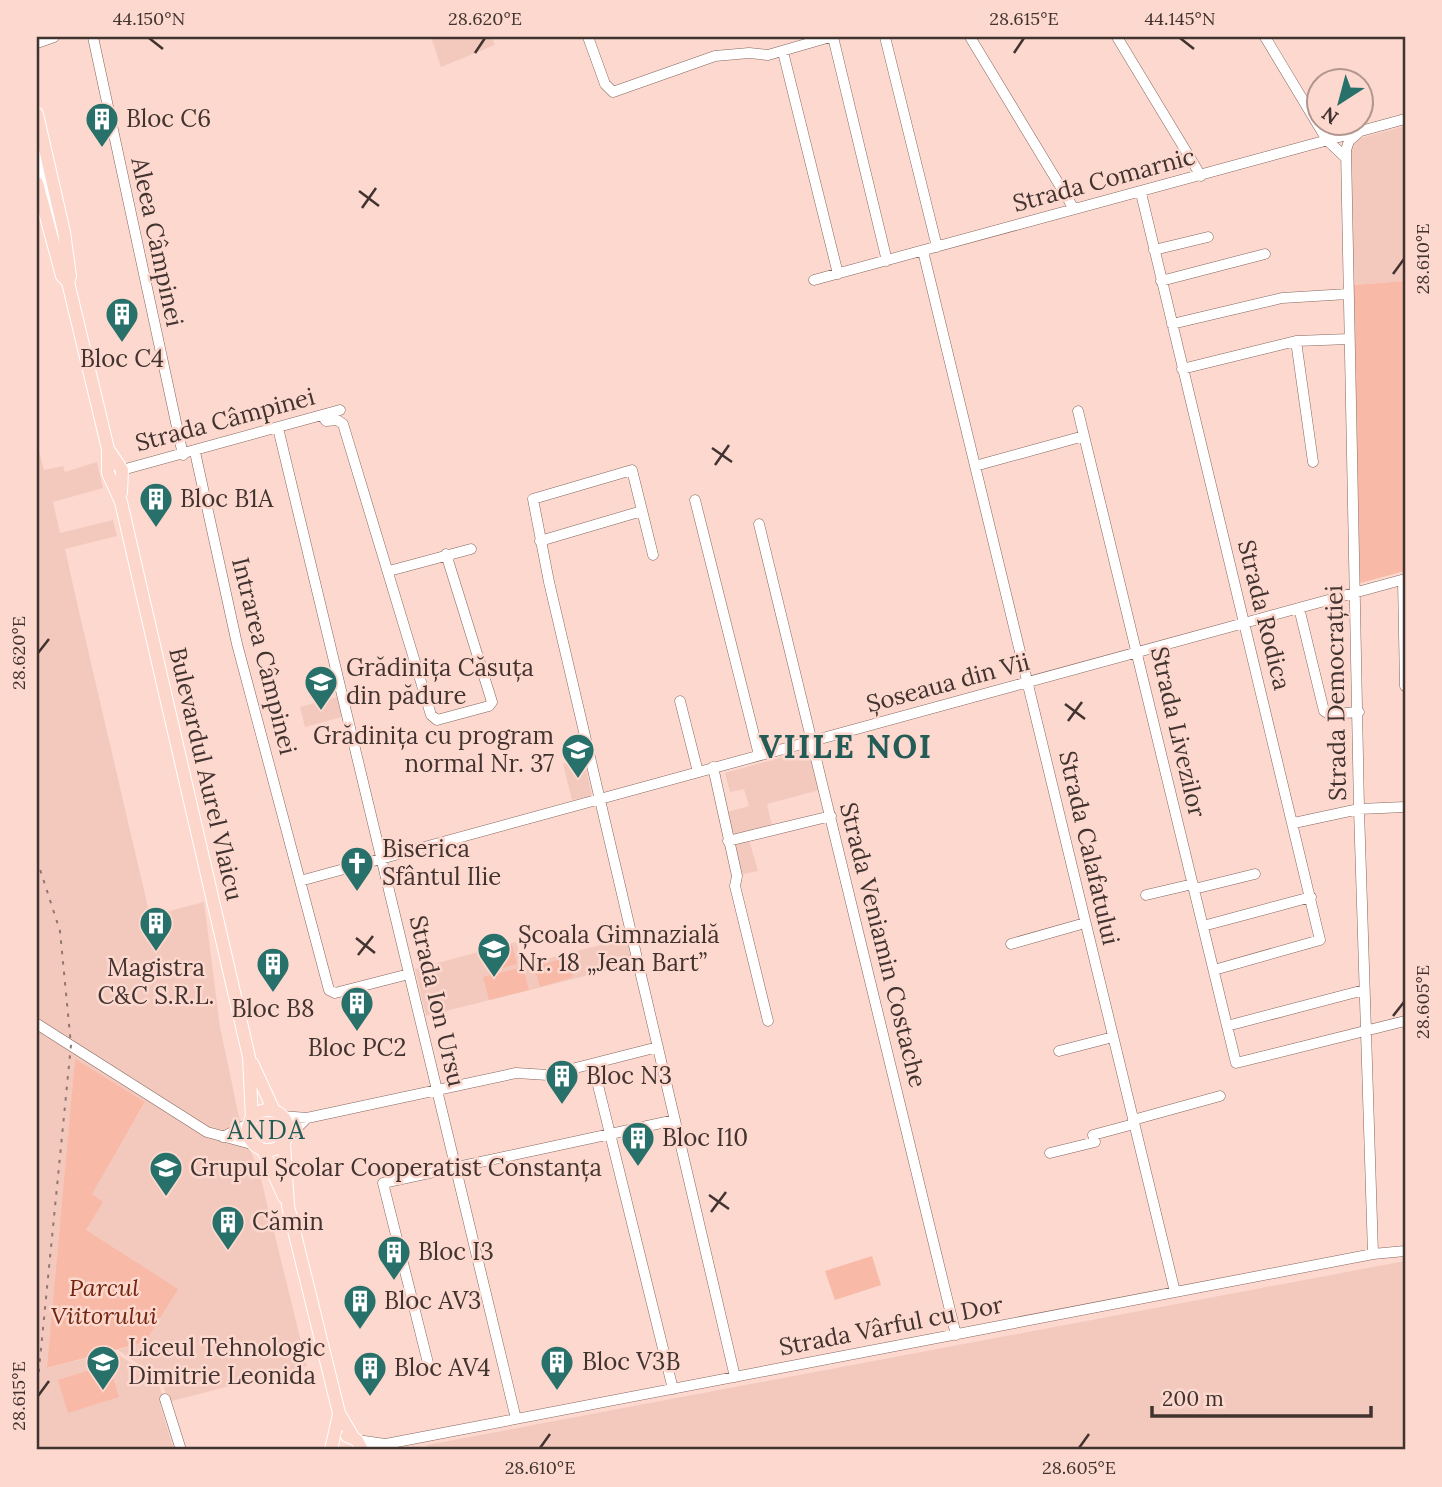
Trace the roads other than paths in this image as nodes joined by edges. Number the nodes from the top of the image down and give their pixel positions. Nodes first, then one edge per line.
1 (54, 37) edge
2 (93, 37) edge
3 (588, 37) edge
4 (832, 37) edge
5 (886, 37) edge
6 (970, 37) edge
7 (1116, 37) edge
8 (1265, 37) edge
9 (37, 43) edge
10 (783, 52) junction
11 (37, 114) edge
12 (1405, 120) edge
13 (1376, 128) edge
14 (1343, 136) edge
15 (1355, 136) edge
16 (1327, 140) junction
17 (37, 153) edge
18 (1346, 158) junction
19 (1201, 176) junction
20 (37, 183) edge
21 (1141, 193) junction
22 (1074, 209) junction
23 (1208, 237) dead end
24 (937, 247) junction
25 (1154, 250) junction
26 (923, 251) junction
27 (1265, 254) dead end
28 (887, 261) junction
29 (838, 274) junction
30 (814, 280) dead end
31 (1161, 281) junction
32 (68, 282) junction
33 (1348, 294) junction
34 (1172, 324) junction
35 (1349, 340) junction
36 (1296, 341) junction
37 (1182, 369) junction
38 (340, 410) dead end
39 (1079, 411) dead end
40 (322, 415) junction
41 (278, 428) junction
42 (1084, 436) junction
43 (195, 452) junction
44 (183, 455) junction
45 (1313, 462) dead end
46 (975, 466) junction
47 (116, 472) junction
48 (695, 500) dead end
49 (642, 511) junction
50 (759, 524) dead end
51 (540, 541) junction
52 (471, 548) dead end
53 (446, 554) junction
54 (653, 555) dead end
55 (389, 571) junction
56 (1404, 580) edge
57 (1356, 591) junction
58 (1299, 607) junction
59 (1244, 623) junction
60 (1138, 652) junction
61 (1028, 683) junction
62 (1405, 686) edge
63 (680, 701) dead end
64 (1359, 712) junction
65 (813, 742) junction
66 (759, 755) junction
67 (713, 767) junction
68 (698, 772) junction
69 (599, 800) junction
70 (1405, 807) edge
71 (1359, 809) junction
72 (831, 816) junction
73 (1293, 823) junction
74 (728, 841) junction
75 (382, 859) junction
76 (1255, 874) dead end
77 (300, 881) junction
78 (1194, 886) junction
79 (1146, 895) dead end
80 (1311, 897) junction
81 (1085, 923) junction
82 (1203, 926) junction
83 (1012, 944) dead end
84 (1214, 970) junction
85 (409, 974) junction
86 (1364, 990) junction
87 (768, 1021) dead end
88 (1405, 1021) edge
89 (37, 1024) edge
90 (1227, 1026) junction
91 (1366, 1032) junction
92 (1113, 1037) junction
93 (659, 1047) junction
94 (1059, 1051) dead end
95 (249, 1057) junction
96 (593, 1065) junction
97 (437, 1090) junction
98 (1220, 1096) dead end
99 (278, 1113) junction
100 (307, 1118) junction
101 (675, 1120) junction
102 (251, 1121) junction
103 (1133, 1122) junction
104 (609, 1134) junction
105 (222, 1137) junction
106 (285, 1141) junction
107 (259, 1147) junction
108 (1050, 1153) dead end
109 (455, 1166) junction
110 (288, 1206) junction
111 (1405, 1251) edge
112 (1373, 1254) junction
113 (1175, 1293) junction
114 (956, 1335) junction
115 (429, 1367) dead end
116 (736, 1377) junction
117 (673, 1389) junction
118 (165, 1399) dead end
119 (339, 1413) junction
120 (516, 1419) junction
121 (358, 1443) edge
122 (386, 1444) junction
123 (331, 1447) edge
124 (181, 1450) edge
125 (370, 1450) edge

1 - 9 street
2 - 44 street, Aleea Câmpinei
3 - 10 street
4 - 10 street
4 - 28 street
5 - 24 street
6 - 22 street
7 - 19 street
8 - 16 street
10 - 29 street
11 - 32 main road, Bulevardul Aurel Vlaicu
12 - 13 street, Strada Comarnic
14 - 16 street, Strada Comarnic
15 - 18 street
16 - 18 street
16 - 19 street, Strada Comarnic
17 - 32 street, Bulevardul Aurel Vlaicu
18 - 33 street, Strada Democrației
19 - 21 street, Strada Comarnic
20 - 32 main road, Bulevardul Aurel Vlaicu
21 - 22 street, Strada Comarnic
21 - 25 street, Strada Rodica
22 - 24 street, Strada Comarnic
23 - 25 street
24 - 26 street, Strada Comarnic
25 - 31 street, Strada Rodica
26 - 28 street, Strada Comarnic
26 - 46 street, Strada Calafatului
27 - 31 street
28 - 29 street, Strada Comarnic
29 - 30 street, Strada Comarnic
31 - 34 street, Strada Rodica
32 - 47 main road, Bulevardul Aurel Vlaicu
33 - 34 street
33 - 35 street, Strada Democrației
34 - 37 street, Strada Rodica
35 - 36 street
35 - 57 street, Strada Democrației
36 - 37 street
36 - 45 street
37 - 59 street, Strada Rodica
38 - 40 street, Strada Câmpinei
39 - 42 street, Strada Livezilor
40 - 41 street, Strada Câmpinei
40 - 55 street
41 - 43 street, Strada Câmpinei
41 - 75 street, Strada Ion Ursu
42 - 46 street
42 - 60 street, Strada Livezilor
43 - 44 street, Strada Câmpinei
43 - 77 street, Intrarea Câmpinei
44 - 47 street, Strada Câmpinei
46 - 61 street, Strada Calafatului
47 - 95 main road, Bulevardul Aurel Vlaicu
48 - 66 street
49 - 51 street
49 - 51 street
49 - 54 street
50 - 65 street, Strada Veniamin Costache
51 - 69 street
52 - 53 street
53 - 55 street
53 - 55 street
56 - 57 street, Șoseaua din Vii
56 - 62 street
57 - 58 street, Șoseaua din Vii
57 - 64 street, Strada Democrației
58 - 59 street, Șoseaua din Vii
58 - 64 street
59 - 60 street, Șoseaua din Vii
59 - 73 street, Strada Rodica
60 - 61 street, Șoseaua din Vii
60 - 78 street, Strada Livezilor
61 - 65 street, Șoseaua din Vii
61 - 81 street, Strada Calafatului
63 - 68 street
64 - 71 street, Strada Democrației
65 - 66 street, Șoseaua din Vii
65 - 72 street, Strada Veniamin Costache
66 - 67 street, Șoseaua din Vii
67 - 68 street, Șoseaua din Vii
67 - 74 street
68 - 69 street, Șoseaua din Vii
69 - 75 street, Șoseaua din Vii
69 - 93 street
70 - 71 street
71 - 73 street
71 - 86 street, Strada Democrației
72 - 74 street
72 - 114 street, Strada Veniamin Costache
73 - 80 street, Strada Rodica
74 - 87 street
75 - 77 street, Șoseaua din Vii
75 - 85 street, Strada Ion Ursu
76 - 78 street
77 - 85 street, Intrarea Câmpinei
78 - 79 street
78 - 82 street, Strada Livezilor
80 - 82 street
80 - 84 street, Strada Rodica
81 - 83 street
81 - 92 street, Strada Calafatului
82 - 84 street, Strada Livezilor
84 - 90 street, Strada Livezilor
85 - 97 street, Strada Ion Ursu
86 - 90 street
86 - 91 street, Strada Democrației
88 - 91 street
89 - 105 street
90 - 91 street, Strada Livezilor
91 - 112 street, Strada Democrației
92 - 94 street
92 - 103 street, Strada Calafatului
93 - 96 street
93 - 101 street
95 - 99 main road, Bulevardul Aurel Vlaicu
95 - 102 main road, Bulevardul Aurel Vlaicu
96 - 97 street
96 - 104 street
97 - 100 street
97 - 109 street, Strada Ion Ursu
98 - 103 street
99 - 100 street
99 - 102 main road
99 - 106 main road
100 - 106 street
101 - 104 street
101 - 116 street
102 - 105 street
102 - 107 main road
103 - 108 street
103 - 113 street, Strada Calafatului
104 - 109 street
104 - 117 street
105 - 107 street
106 - 107 main road
106 - 110 main road
107 - 110 main road
109 - 115 street
109 - 120 street, Strada Ion Ursu
110 - 119 main road
111 - 112 street, Strada Vârful cu Dor
112 - 113 street, Strada Vârful cu Dor
113 - 114 street, Strada Vârful cu Dor
114 - 116 street, Strada Vârful cu Dor
116 - 117 street, Strada Vârful cu Dor
117 - 120 street, Strada Vârful cu Dor
118 - 124 street
119 - 121 main road
119 - 123 main road
120 - 122 street, Strada Vârful cu Dor
121 - 122 street, Strada Vârful cu Dor
121 - 123 main road
122 - 125 street, Strada Vârful cu Dor

